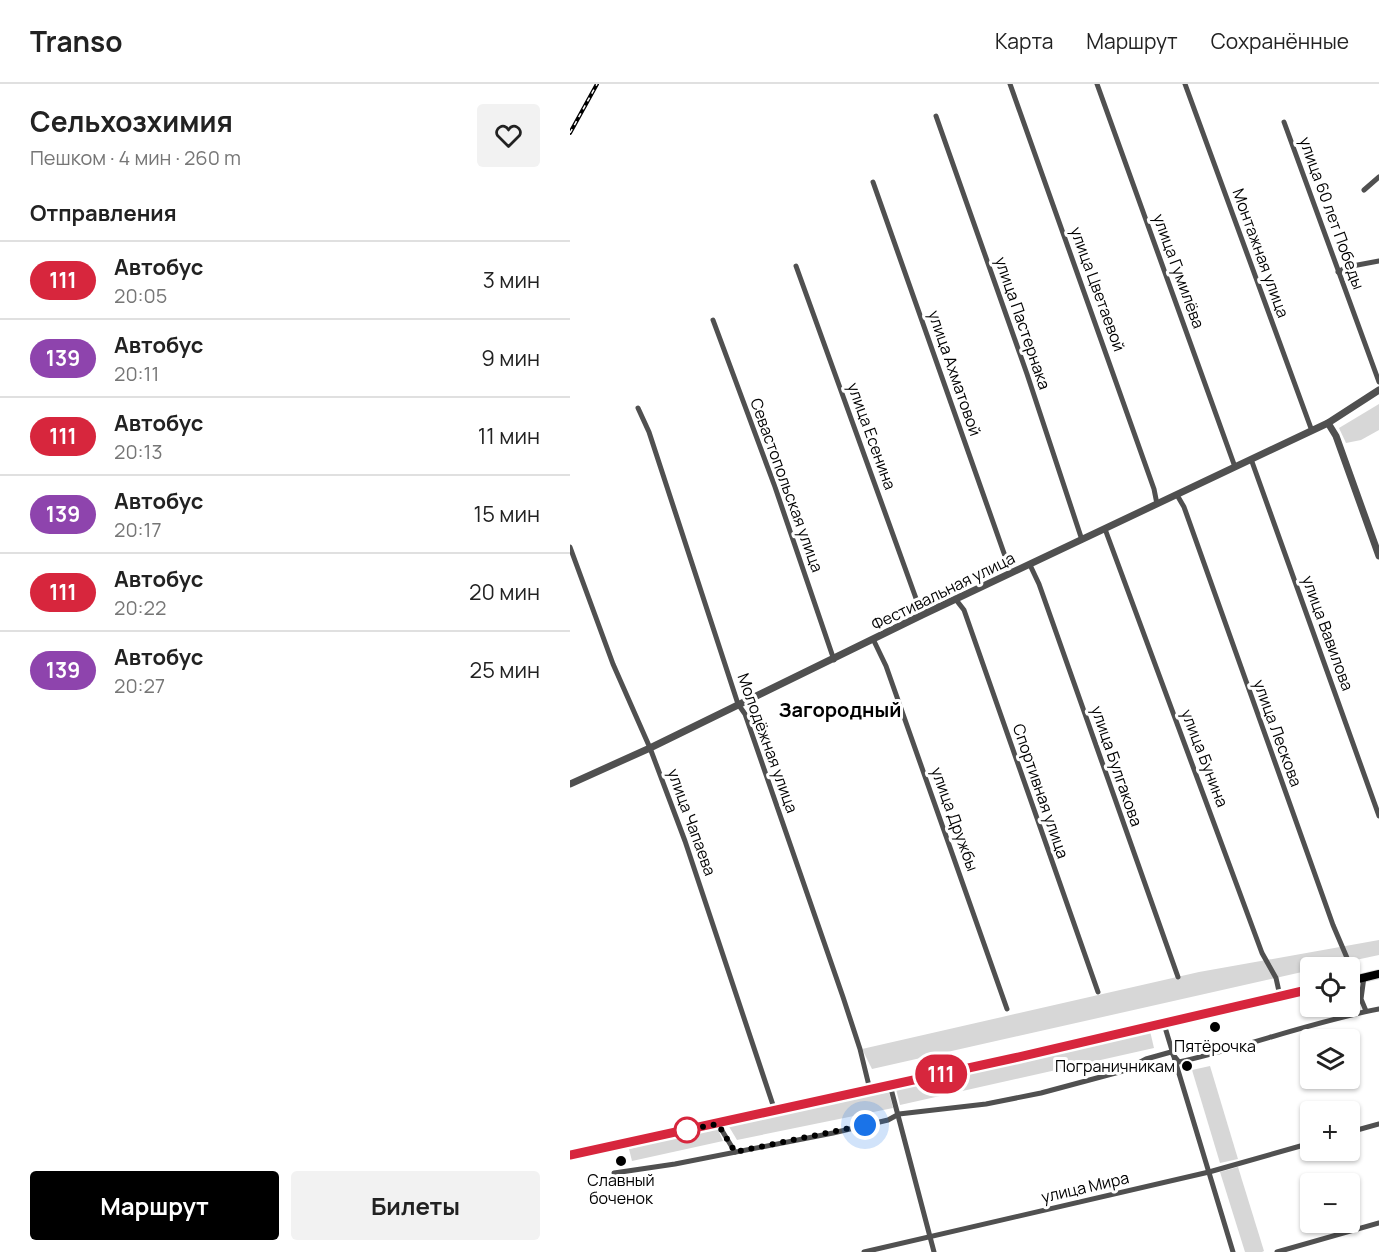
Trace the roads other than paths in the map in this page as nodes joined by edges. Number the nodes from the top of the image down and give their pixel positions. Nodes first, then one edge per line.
1 (1010, 84) edge
2 (1097, 84) edge
3 (1185, 84) edge
4 (936, 116) dead end
5 (1284, 122) dead end
6 (1379, 177) edge
7 (873, 182) dead end
8 (1364, 190) dead end
9 (1379, 261) edge
10 (796, 266) dead end
11 (1338, 272) junction
12 (713, 320) dead end
13 (1379, 382) edge
14 (1379, 390) edge
15 (638, 408) dead end
16 (1329, 423) junction
17 (1312, 431) junction
18 (1251, 459) junction
19 (1234, 467) junction
20 (1177, 495) junction
21 (1157, 504) junction
22 (1105, 529) junction
23 (1082, 540) junction
24 (570, 547) edge
25 (1379, 556) edge
26 (1029, 565) junction
27 (1011, 573) junction
28 (957, 601) junction
29 (922, 615) junction
30 (873, 639) junction
31 (834, 660) junction
32 (738, 704) junction
33 (651, 748) junction
34 (570, 784) edge
35 (1379, 816) edge
36 (1347, 957) edge
37 (1379, 974) edge
38 (1178, 977) dead end
39 (1360, 978) edge
40 (1300, 991) edge
41 (1098, 992) dead end
42 (1360, 995) edge
43 (1280, 996) junction
44 (1007, 1009) dead end
45 (1379, 1009) edge
46 (1366, 1011) junction
47 (1164, 1024) junction
48 (1171, 1052) junction
49 (891, 1085) junction
50 (870, 1090) junction
51 (775, 1111) junction
52 (899, 1114) junction
53 (718, 1124) junction
54 (1379, 1124) edge
55 (1360, 1129) edge
56 (1300, 1146) edge
57 (735, 1152) junction
58 (570, 1155) edge
59 (1209, 1172) junction
60 (614, 1173) dead end
61 (1379, 1223) edge
62 (930, 1238) junction
63 (864, 1252) edge
64 (934, 1252) edge
65 (1233, 1252) edge
66 (1277, 1252) edge

1 - 21 street, улица Цветаевой
2 - 19 street, улица Гумилёва
3 - 17 street, Монтажная улица
4 - 23 street, улица Пастернака
5 - 11 street, улица 60 лет Победы
6 - 8 street
7 - 27 street, улица Ахматовой
9 - 11 street
10 - 29 street, улица Есенина
11 - 13 street, улица 60 лет Победы
12 - 31 street, Севастопольская улица
14 - 16 street, Фестивальная улица
15 - 32 street, Молодёжная улица
16 - 17 street, Фестивальная улица
16 - 25 street
17 - 18 street, Фестивальная улица
18 - 19 street, Фестивальная улица
18 - 35 street, улица Вавилова
19 - 20 street, Фестивальная улица
20 - 21 street, Фестивальная улица
20 - 36 street, улица Лескова
21 - 22 street, Фестивальная улица
22 - 23 street, Фестивальная улица
22 - 43 street, улица Бунина
23 - 26 street, Фестивальная улица
24 - 33 street, улица Чапаева
26 - 27 street, Фестивальная улица
26 - 38 street, улица Булгакова
27 - 28 street, Фестивальная улица
28 - 29 street, Фестивальная улица
28 - 41 street, Спортивная улица
29 - 30 street, Фестивальная улица
30 - 31 street, Фестивальная улица
30 - 44 street, улица Дружбы
31 - 32 street, Фестивальная улица
32 - 33 street, Фестивальная улица
32 - 50 street, Молодёжная улица
33 - 34 street, Фестивальная улица
33 - 51 street, улица Чапаева
37 - 39 main road
40 - 43 main road
42 - 46 street
43 - 47 main road
45 - 46 street
46 - 48 street
47 - 48 street
47 - 49 main road
48 - 52 street
48 - 59 street
49 - 50 main road
49 - 52 street
50 - 51 main road
51 - 53 main road
52 - 57 street
52 - 62 street
53 - 57 street
53 - 58 main road
54 - 55 street
56 - 59 street, улица Мира
57 - 60 street
59 - 62 street, улица Мира
59 - 65 street
61 - 66 street
62 - 63 street, улица Мира
62 - 64 street

